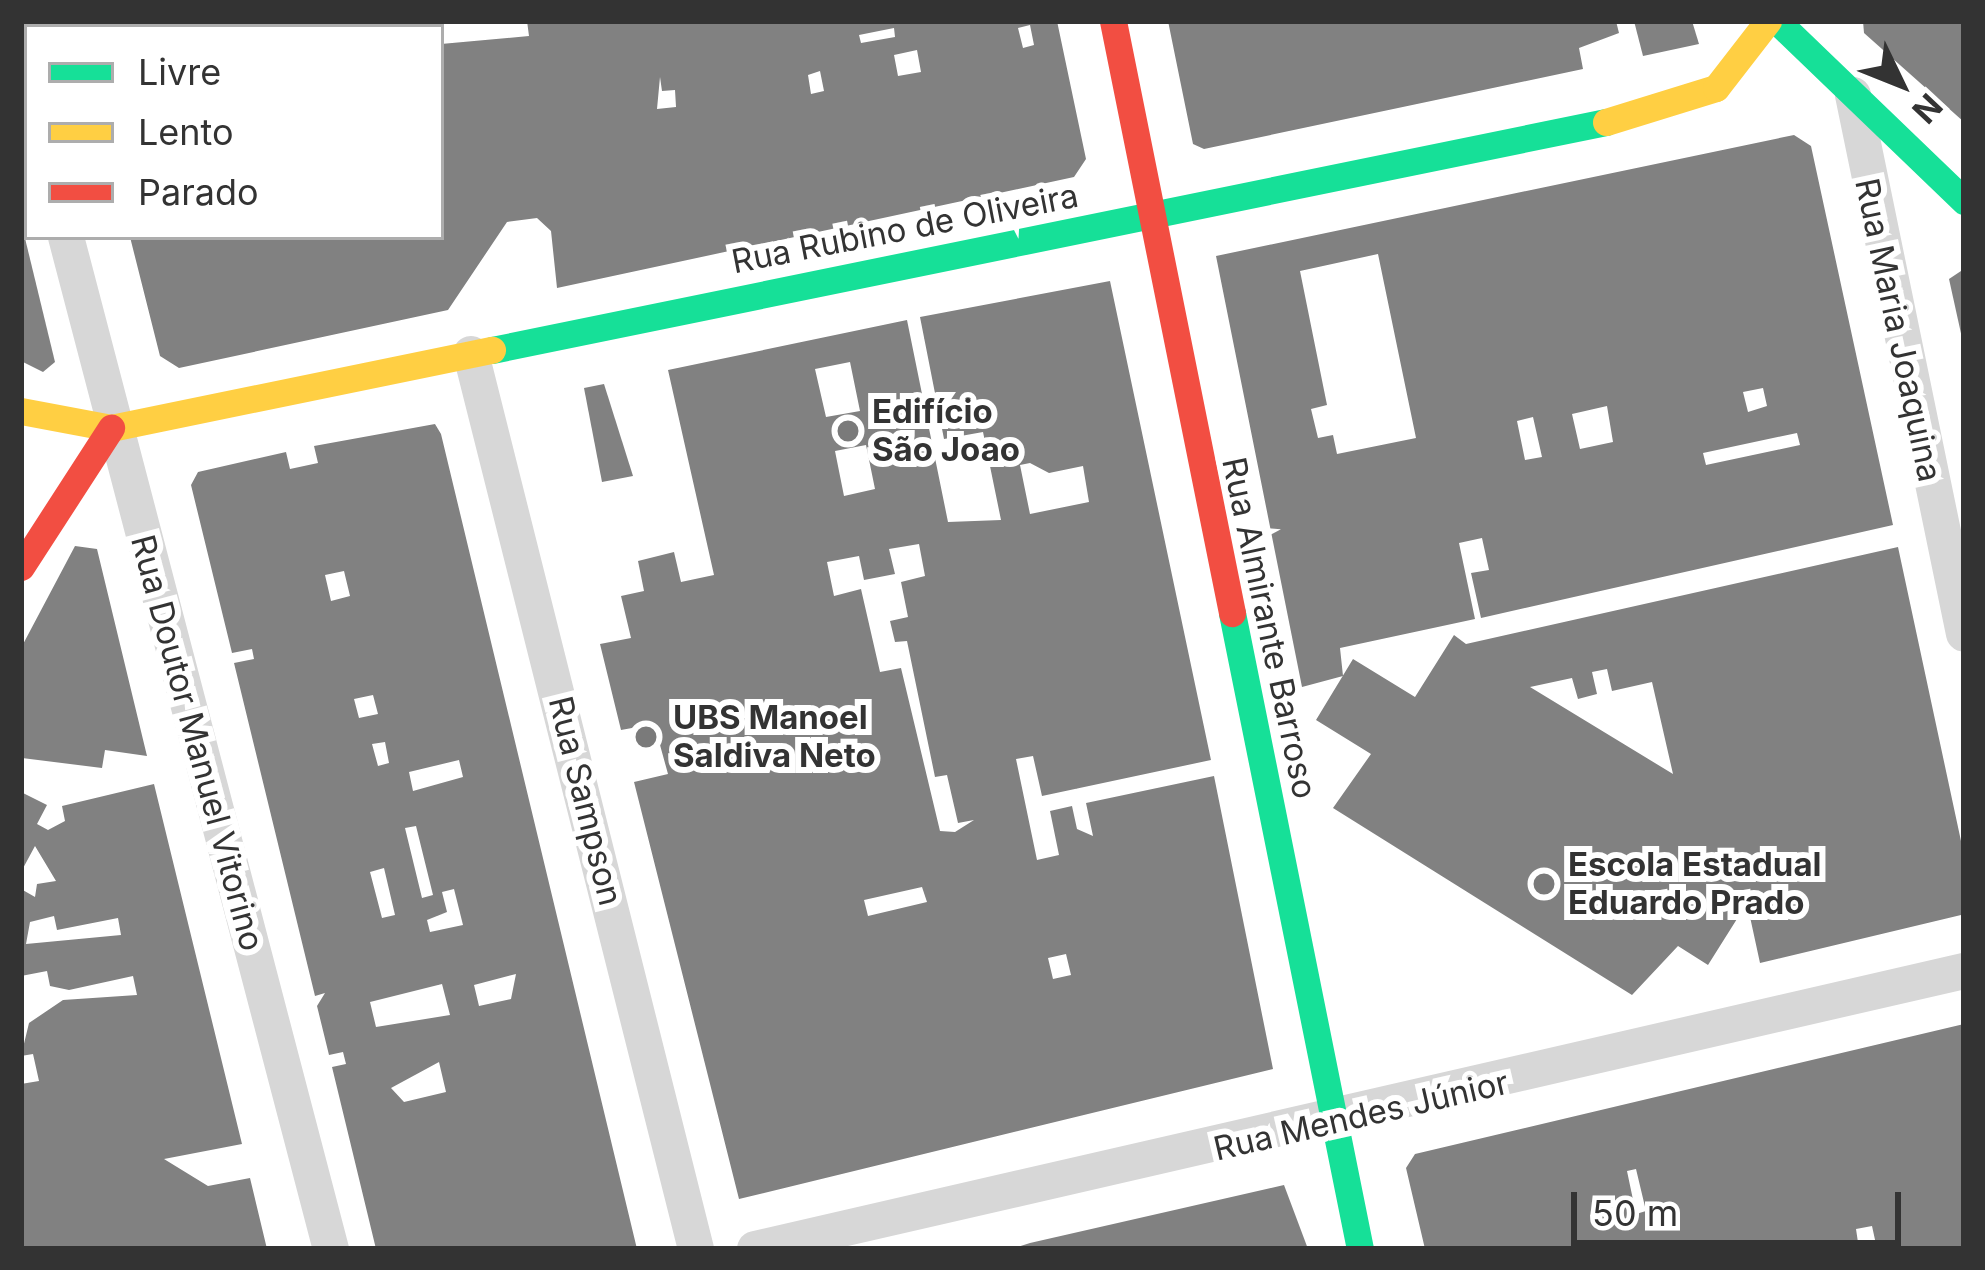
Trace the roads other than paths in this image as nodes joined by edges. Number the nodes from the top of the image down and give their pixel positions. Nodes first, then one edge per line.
1 (1113, 21) edge
2 (1773, 21) edge
3 (1852, 94) junction
4 (1964, 201) edge
5 (1148, 215) junction
6 (67, 240) edge
7 (471, 353) junction
8 (21, 411) edge
9 (111, 428) junction
10 (21, 567) edge
11 (1964, 634) edge
12 (1964, 971) edge
13 (1333, 1124) junction
14 (332, 1249) edge
15 (696, 1249) edge
16 (754, 1249) edge
17 (1360, 1249) edge

1 - 5 main road, Rua Almirante Barroso
2 - 3 main road
2 - 5 main road, Rua Rubino de Oliveira
3 - 4 main road
3 - 11 street, Rua Maria Joaquina
5 - 7 main road, Rua Rubino de Oliveira
5 - 13 main road, Rua Almirante Barroso
6 - 9 street, Rua Doutor Manuel Vitorino
7 - 9 main road, Rua Rubino de Oliveira
7 - 15 street, Rua Sampson
8 - 9 main road, Rua Rubino de Oliveira
9 - 10 main road
9 - 14 street, Rua Doutor Manuel Vitorino
12 - 13 street, Rua Mendes Júnior
13 - 16 street, Rua Mendes Júnior
13 - 17 main road, Rua Almirante Barroso

